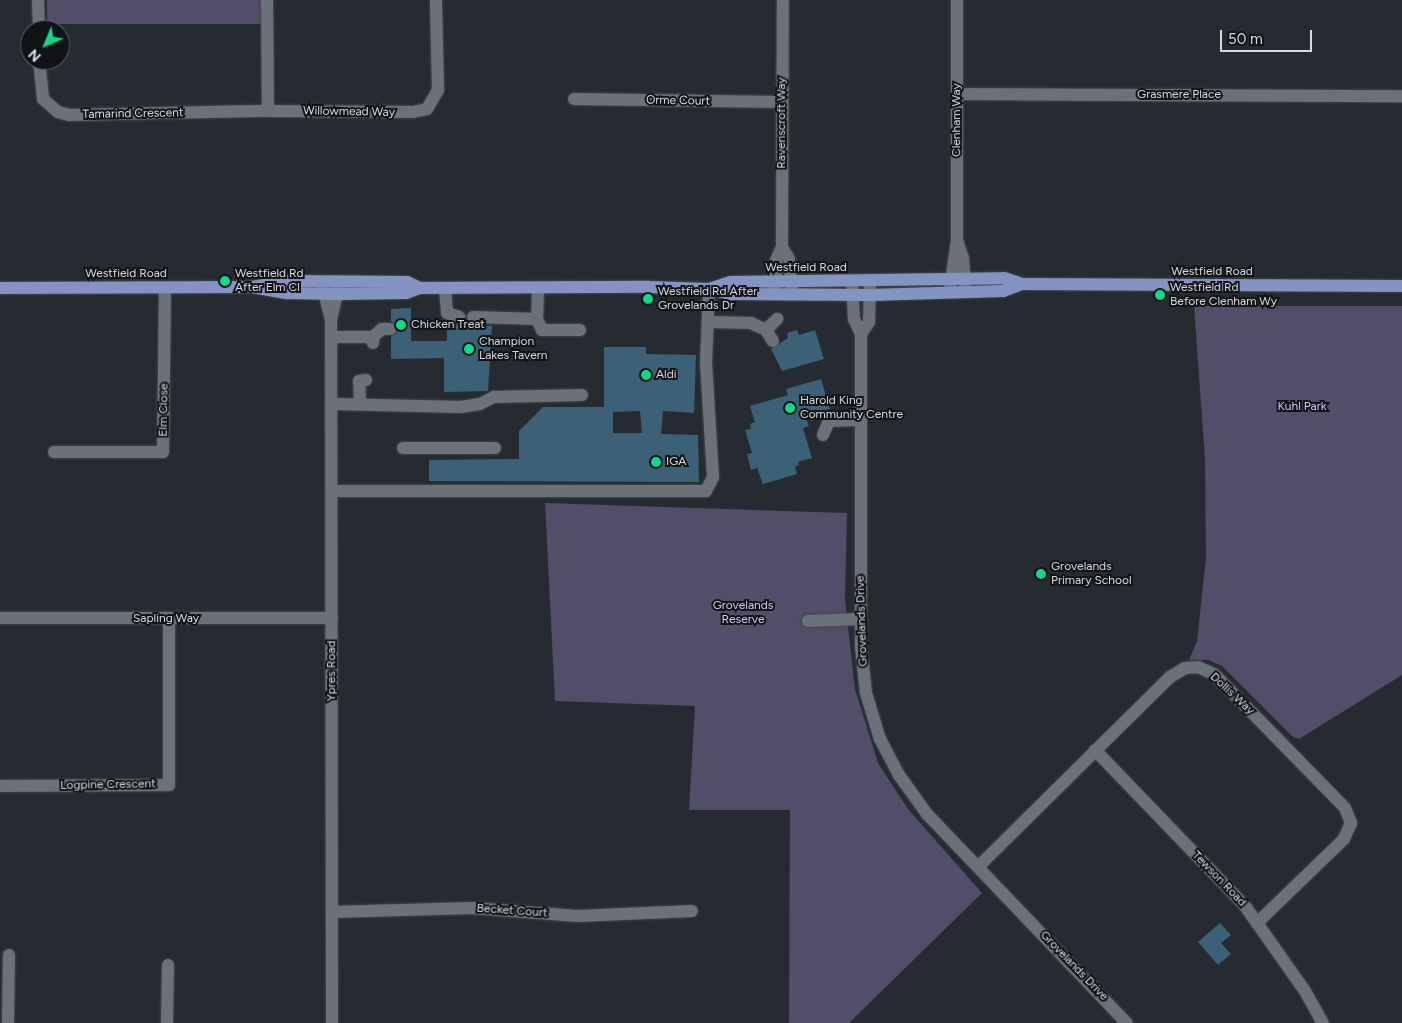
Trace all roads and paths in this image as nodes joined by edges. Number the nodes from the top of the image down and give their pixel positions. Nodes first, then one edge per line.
1 (38, 0) edge
2 (267, 0) edge
3 (436, 0) edge
4 (783, 0) edge
5 (958, 0) edge
6 (39, 20) edge
7 (40, 70) edge
8 (957, 94) junction
9 (1401, 96) edge
10 (574, 100) dead end
11 (782, 102) junction
12 (268, 111) junction
13 (957, 240) junction
14 (782, 247) junction
15 (870, 282) junction
16 (950, 285) junction
17 (965, 285) junction
18 (1402, 286) edge
19 (0, 288) edge
20 (165, 288) junction
21 (322, 288) junction
22 (339, 288) junction
23 (775, 288) junction
24 (791, 288) junction
25 (852, 288) junction
26 (446, 289) junction
27 (538, 289) junction
28 (709, 289) junction
29 (870, 295) junction
30 (459, 317) dead end
31 (473, 317) dead end
32 (537, 319) junction
33 (777, 319) dead end
34 (331, 320) junction
35 (709, 322) junction
36 (390, 329) dead end
37 (580, 330) dead end
38 (766, 330) junction
39 (861, 334) junction
40 (331, 337) junction
41 (773, 341) dead end
42 (371, 377) dead end
43 (582, 395) dead end
44 (332, 404) junction
45 (360, 404) junction
46 (861, 420) junction
47 (823, 435) dead end
48 (403, 448) dead end
49 (495, 448) dead end
50 (54, 452) dead end
51 (332, 492) junction
52 (0, 618) edge
53 (332, 618) junction
54 (169, 619) junction
55 (860, 619) junction
56 (808, 621) dead end
57 (1095, 750) junction
58 (0, 786) edge
59 (978, 867) junction
60 (692, 911) dead end
61 (332, 912) junction
62 (1258, 923) junction
63 (9, 955) dead end
64 (168, 965) dead end
65 (8, 1023) edge
66 (167, 1023) edge
67 (332, 1023) edge
68 (1127, 1023) edge
69 (1323, 1023) edge

1 - 6 street
2 - 12 street
3 - 12 street, Willowmead Way
4 - 11 street, Ravenscroft Way
5 - 8 street, Clenham Way
7 - 12 street, Tamarind Crescent
8 - 9 street, Grasmere Place
8 - 13 street, Clenham Way
10 - 11 street, Orme Court
11 - 14 street, Ravenscroft Way
13 - 16 street, Clenham Way
13 - 17 street, Clenham Way
14 - 23 street, Ravenscroft Way
14 - 24 street, Ravenscroft Way
15 - 16 main road, Westfield Road
15 - 25 main road, Westfield Road
15 - 29 street, Grovelands Drive
16 - 17 main road, Westfield Road
16 - 29 main road, Westfield Road
17 - 18 main road, Westfield Road
19 - 20 main road, Westfield Road
20 - 21 main road, Westfield Road
20 - 50 street, Elm Close
21 - 22 main road, Westfield Road
21 - 34 street, Ypres Road
22 - 26 main road, Westfield Road
22 - 34 street, Ypres Road
23 - 24 main road, Westfield Road
23 - 28 main road, Westfield Road
24 - 25 main road, Westfield Road
25 - 29 main road, Westfield Road
25 - 39 street, Grovelands Drive
26 - 27 main road, Westfield Road
26 - 30 street
27 - 28 main road, Westfield Road
27 - 32 street
28 - 35 street
29 - 39 street, Grovelands Drive
31 - 32 street
32 - 37 street
33 - 38 street
34 - 40 street, Ypres Road
35 - 38 street
35 - 51 street
36 - 40 street
38 - 41 street
39 - 46 street, Grovelands Drive
40 - 44 street, Ypres Road
42 - 45 street
43 - 45 street
44 - 45 street
44 - 51 street, Ypres Road
46 - 47 street
46 - 55 street, Grovelands Drive
48 - 49 street
51 - 53 street, Ypres Road
52 - 54 street, Sapling Way
53 - 54 street, Sapling Way
53 - 61 street, Ypres Road
54 - 58 street, Logpine Crescent
55 - 56 street
55 - 59 street, Grovelands Drive
57 - 59 street, Dollis Way
57 - 62 street, Tewson Road
57 - 62 street, Dollis Way
59 - 68 street, Grovelands Drive
60 - 61 street, Becket Court
61 - 67 street, Ypres Road
62 - 69 street, Tewson Road
63 - 65 street
64 - 66 street

